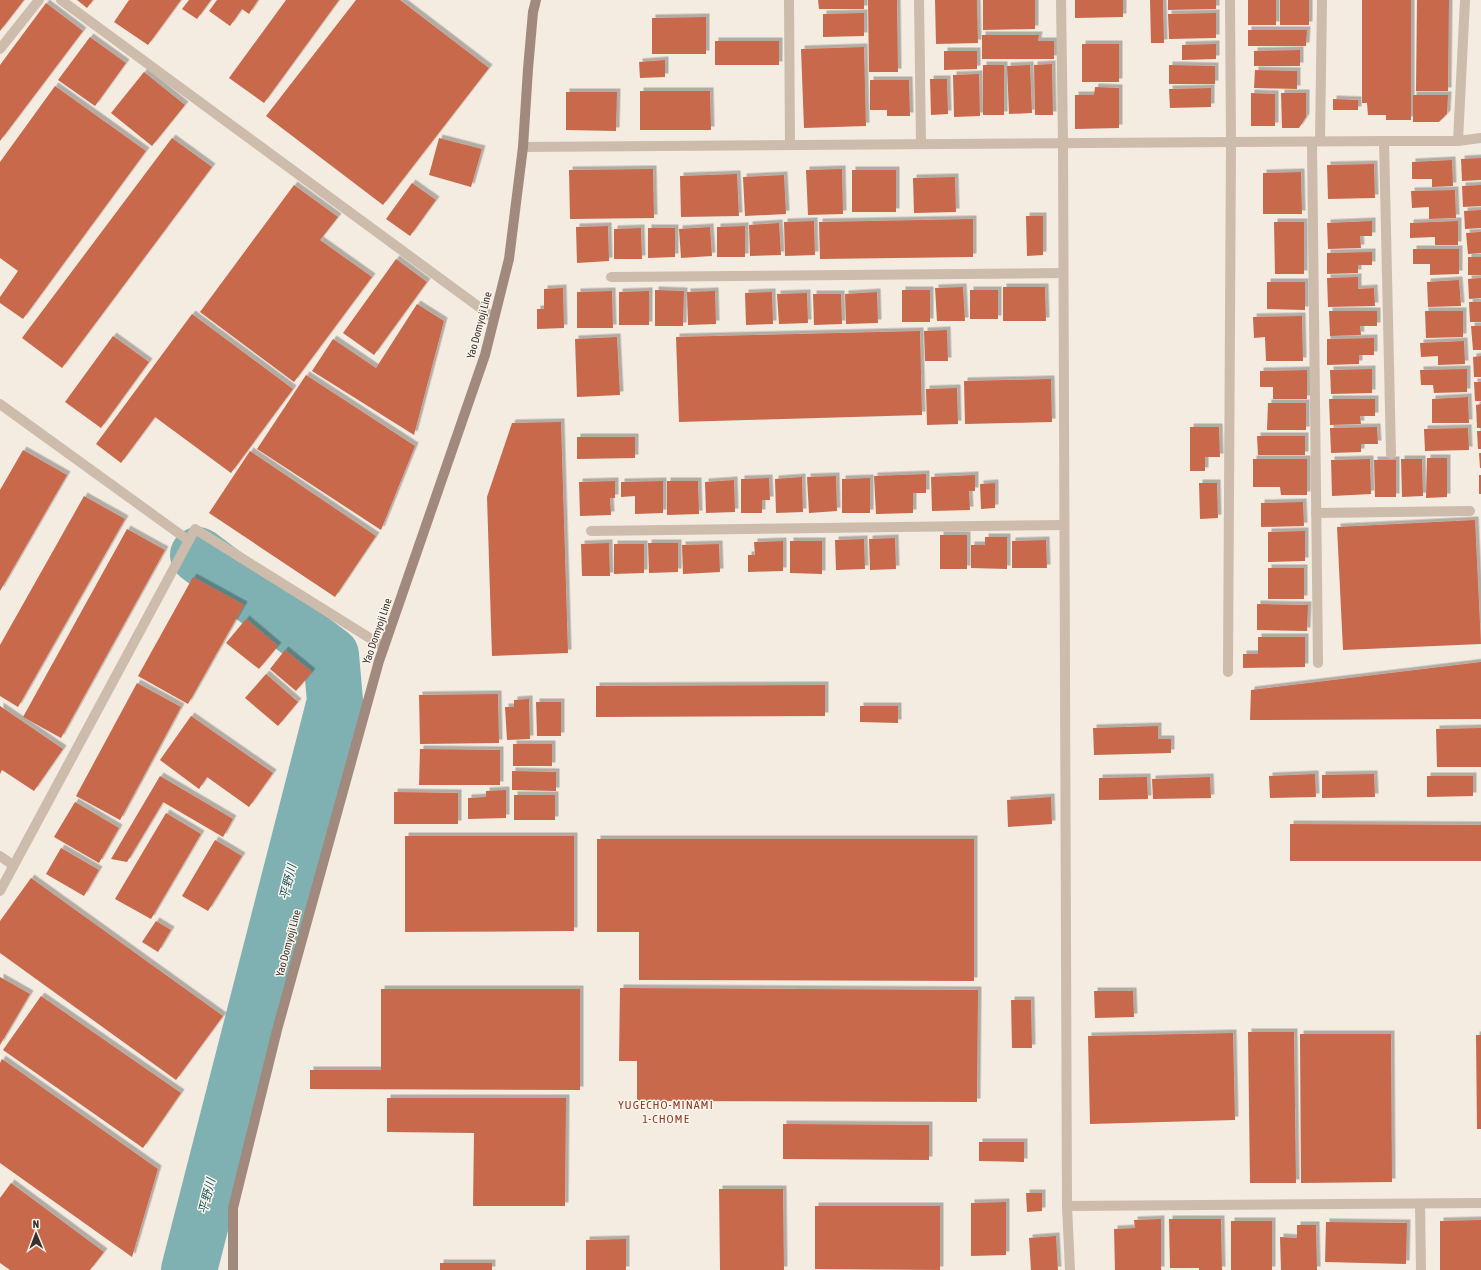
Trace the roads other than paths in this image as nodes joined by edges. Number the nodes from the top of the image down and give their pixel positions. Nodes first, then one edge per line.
1 (38, 0) edge
2 (62, 0) edge
3 (536, 0) edge
4 (790, 0) edge
5 (919, 0) edge
6 (1061, 0) edge
7 (1230, 0) edge
8 (1322, 0) edge
9 (1465, 0) edge
10 (0, 49) edge
11 (1481, 138) edge
12 (1384, 141) junction
13 (1458, 141) junction
14 (1231, 142) junction
15 (1316, 142) junction
16 (1063, 143) junction
17 (922, 144) junction
18 (790, 145) junction
19 (523, 147) junction
20 (1063, 273) junction
21 (611, 277) dead end
22 (494, 318) junction
23 (0, 404) edge
24 (1391, 454) dead end
25 (1470, 511) dead end
26 (1316, 513) junction
27 (1064, 525) junction
28 (591, 531) dead end
29 (188, 540) junction
30 (384, 647) junction
31 (1318, 663) dead end
32 (1228, 672) dead end
33 (0, 856) edge
34 (14, 865) junction
35 (0, 890) edge
36 (1481, 1203) edge
37 (1420, 1204) junction
38 (1067, 1206) junction
39 (233, 1270) edge
40 (1070, 1270) edge
41 (1421, 1270) edge

1 - 10 street
2 - 22 street
3 - 19 main road, Yao Domyoji Line
4 - 18 street
5 - 17 street
6 - 16 street
7 - 14 street
8 - 15 street
9 - 13 street
11 - 13 street
12 - 13 street
12 - 15 street
12 - 24 street
14 - 15 street
14 - 16 street
14 - 32 street
15 - 26 street
16 - 17 street
16 - 20 street
17 - 18 street
18 - 19 street
19 - 22 main road, Yao Domyoji Line
20 - 21 street
20 - 27 street
22 - 30 main road, Yao Domyoji Line
23 - 29 street
25 - 26 street
26 - 31 street
27 - 28 street
27 - 38 street
29 - 30 street
29 - 34 street
30 - 39 main road, Yao Domyoji Line
33 - 34 street
34 - 35 street
36 - 37 street
37 - 38 street
37 - 41 street
38 - 40 street

